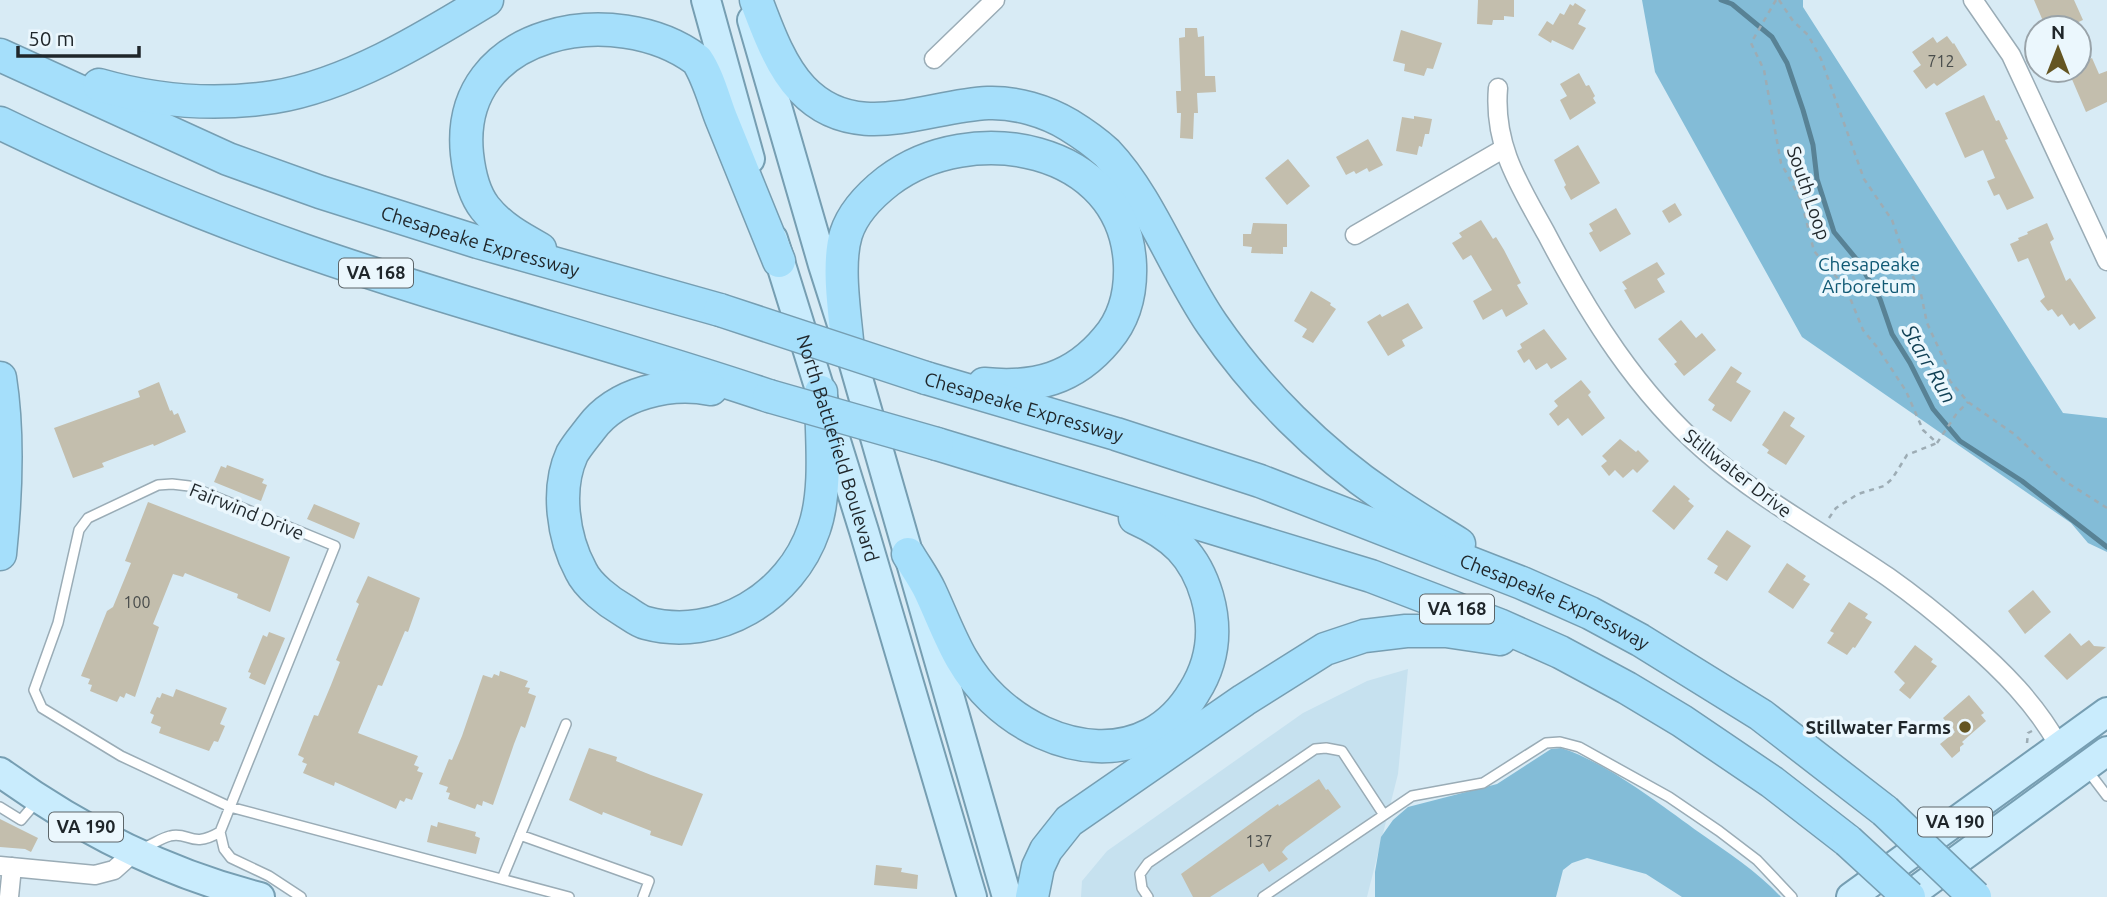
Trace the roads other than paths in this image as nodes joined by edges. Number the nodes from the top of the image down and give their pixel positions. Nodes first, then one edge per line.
1 (486, 0) edge
2 (706, 0) edge
3 (747, 0) edge
4 (756, 0) edge
5 (995, 0) edge
6 (1973, 0) edge
7 (4, 57) edge
8 (934, 59) dead end
9 (1498, 88) dead end
10 (0, 123) edge
11 (1503, 149) junction
12 (1355, 235) dead end
13 (779, 261) junction
14 (2107, 261) edge
15 (582, 272) junction
16 (847, 340) junction
17 (0, 378) edge
18 (926, 378) junction
19 (821, 392) junction
20 (766, 395) junction
21 (1021, 469) junction
22 (0, 554) edge
23 (908, 554) junction
24 (1522, 583) junction
25 (1581, 663) junction
26 (2107, 712) edge
27 (566, 724) dead end
28 (2059, 746) junction
29 (2096, 759) edge
30 (0, 772) edge
31 (2107, 796) edge
32 (39, 799) junction
33 (0, 807) edge
34 (230, 807) junction
35 (1384, 815) junction
36 (219, 832) junction
37 (520, 835) junction
38 (1982, 842) junction
39 (133, 853) junction
40 (6, 867) edge
41 (502, 879) junction
42 (9, 897) edge
43 (260, 897) edge
44 (301, 897) edge
45 (569, 897) edge
46 (643, 897) edge
47 (972, 897) edge
48 (1007, 897) edge
49 (1032, 897) edge
50 (1148, 897) edge
51 (1263, 897) edge
52 (1792, 897) edge
53 (1851, 897) edge
54 (1908, 897) edge
55 (1975, 897) edge

1 - 7 highway
2 - 13 main road, North Battlefield Boulevard
3 - 16 main road, North Battlefield Boulevard
4 - 24 highway
5 - 8 street
6 - 14 street
7 - 15 highway, Chesapeake Expressway / VA 168
9 - 11 street, Stillwater Drive
10 - 20 highway, VA 168
11 - 12 street
11 - 28 street, Stillwater Drive
13 - 15 highway
13 - 19 main road, North Battlefield Boulevard
15 - 18 highway, Chesapeake Expressway / VA 168, bridge
16 - 18 highway
16 - 23 main road, North Battlefield Boulevard
17 - 22 highway
18 - 24 highway, Chesapeake Expressway / VA 168
19 - 20 highway
19 - 47 main road, North Battlefield Boulevard
20 - 21 highway, VA 168, bridge
21 - 23 highway
21 - 25 highway, VA 168
23 - 48 main road, North Battlefield Boulevard
24 - 55 highway, Chesapeake Expressway / VA 168, bridge
25 - 49 highway
25 - 54 highway, VA 168, bridge
26 - 28 main road, VA 190
27 - 37 lane
28 - 38 main road
28 - 53 main road, VA 190
29 - 31 lane
29 - 38 main road, VA 190
30 - 32 main road, VA 190
32 - 33 lane
32 - 39 main road, VA 190
34 - 34 lane, Fairwind Drive
34 - 36 lane, Fairwind Drive
34 - 41 lane, Fairwind Drive
35 - 50 lane
35 - 51 lane
35 - 52 lane
36 - 39 lane
36 - 44 lane
37 - 41 lane
37 - 46 lane
38 - 54 main road, VA 190
39 - 40 street
39 - 43 main road, VA 190
40 - 42 street
41 - 45 lane, Fairwind Drive

